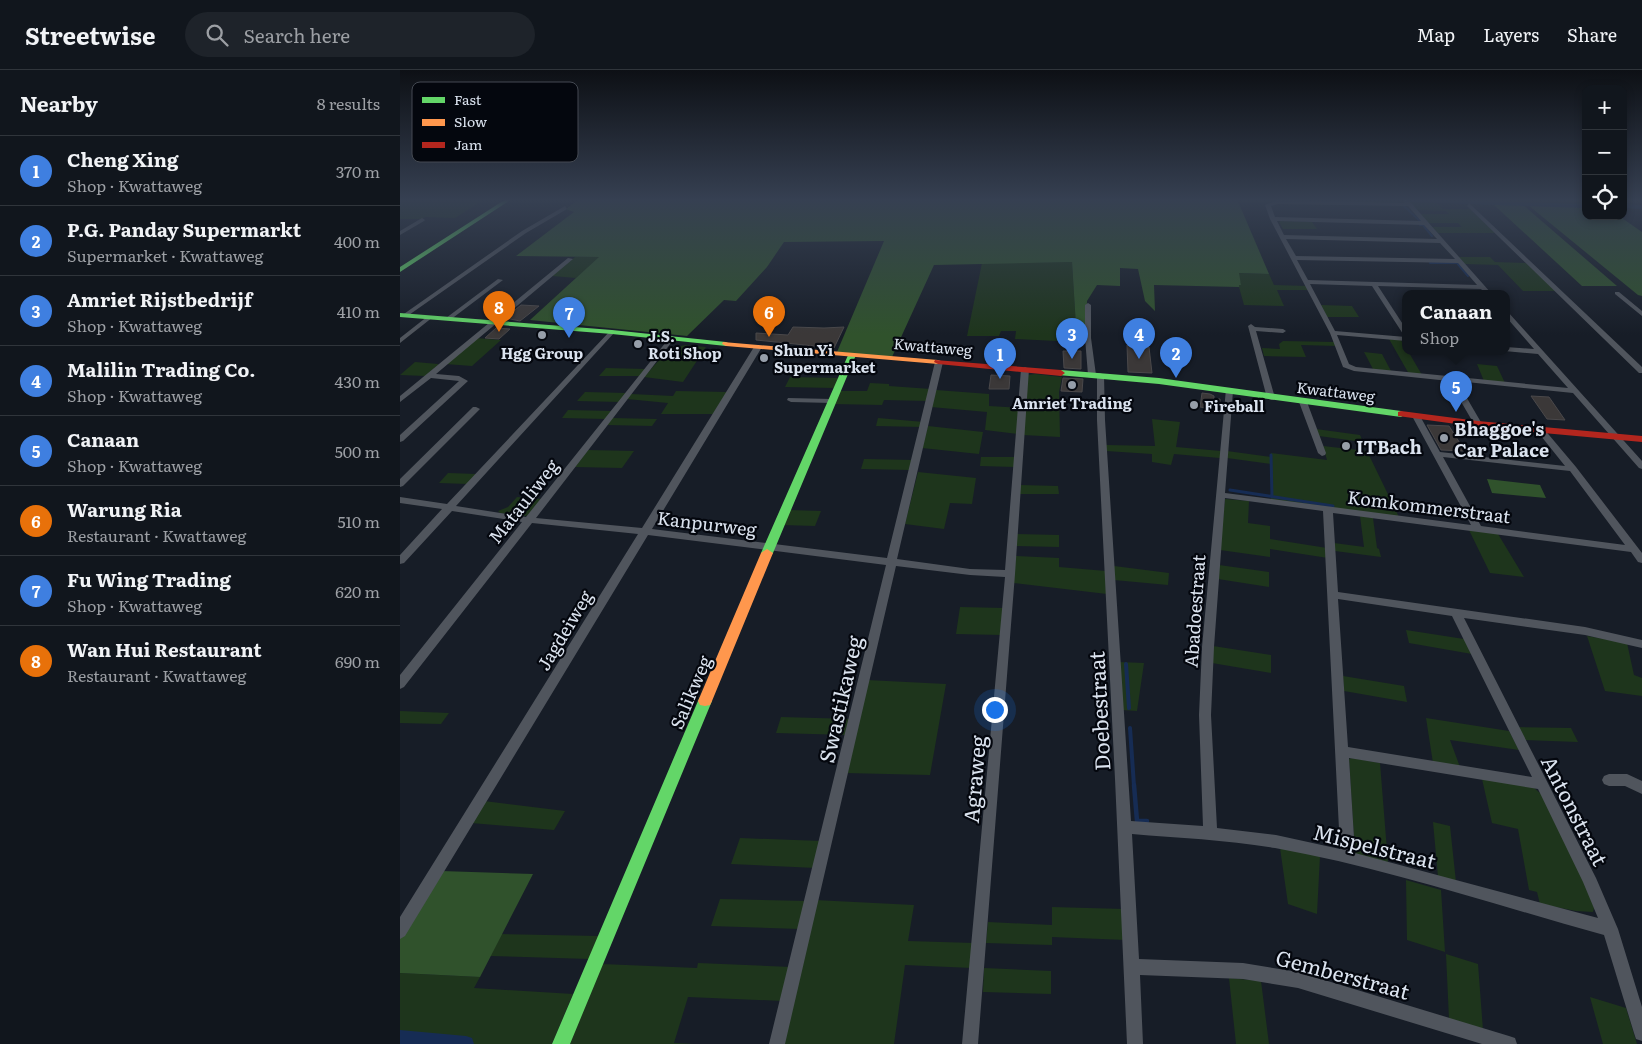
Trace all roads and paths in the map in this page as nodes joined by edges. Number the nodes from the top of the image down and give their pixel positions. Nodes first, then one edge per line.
1 (439, 244) edge
2 (506, 244) edge
3 (1287, 244) edge
4 (1445, 244) edge
5 (1510, 244) edge
6 (1294, 258) junction
7 (570, 259) dead end
8 (1460, 261) junction
9 (400, 270) edge
10 (500, 280) dead end
11 (1306, 282) junction
12 (1374, 284) junction
13 (1412, 285) junction
14 (1482, 287) junction
15 (1416, 290) edge
16 (1485, 290) edge
17 (1617, 292) dead end
18 (1088, 305) dead end
19 (1642, 314) edge
20 (402, 316) edge
21 (1510, 317) edge
22 (430, 318) junction
23 (448, 319) junction
24 (492, 324) junction
25 (1402, 328) edge
26 (1283, 330) dead end
27 (612, 332) junction
28 (1333, 333) junction
29 (672, 338) junction
30 (1402, 339) edge
31 (400, 341) edge
32 (758, 346) junction
33 (1510, 349) edge
34 (1542, 352) junction
35 (852, 355) junction
36 (939, 362) junction
37 (1025, 369) junction
38 (1642, 371) edge
39 (1096, 375) junction
40 (429, 376) junction
41 (1452, 379) junction
42 (1229, 391) junction
43 (1577, 391) junction
44 (1271, 398) junction
45 (400, 400) edge
46 (791, 400) dead end
47 (832, 401) junction
48 (1303, 402) junction
49 (476, 409) dead end
50 (1416, 416) junction
51 (1478, 424) junction
52 (1541, 431) junction
53 (1616, 437) junction
54 (400, 439) edge
55 (1642, 439) edge
56 (1322, 453) dead end
57 (1438, 454) junction
58 (1642, 466) edge
59 (1574, 469) junction
60 (400, 484) edge
61 (1220, 495) junction
62 (400, 500) edge
63 (449, 508) junction
64 (1328, 510) junction
65 (529, 520) junction
66 (1478, 529) junction
67 (644, 531) junction
68 (771, 547) junction
69 (1634, 549) junction
70 (1642, 560) edge
71 (400, 561) edge
72 (892, 561) junction
73 (1010, 574) junction
74 (1333, 595) junction
75 (1456, 613) junction
76 (1642, 644) edge
77 (400, 684) edge
78 (1343, 752) junction
79 (1609, 780) dead end
80 (1540, 784) junction
81 (1642, 788) edge
82 (1125, 827) junction
83 (1210, 833) junction
84 (1348, 858) junction
85 (1610, 929) junction
86 (400, 931) edge
87 (1132, 967) junction
88 (1642, 1034) edge
89 (560, 1044) edge
90 (777, 1044) edge
91 (970, 1044) edge
92 (1136, 1044) edge
93 (1509, 1044) edge

1 - 9 main road
2 - 20 street
3 - 6 street
4 - 8 street
5 - 38 street
6 - 8 street
6 - 11 street
7 - 24 street
8 - 14 street
10 - 23 street
11 - 12 street
11 - 28 street
12 - 13 street
12 - 25 street
13 - 14 street
13 - 15 street
14 - 16 street
17 - 19 street
18 - 39 street, Doebestraat
20 - 22 main road, Kwattaweg
21 - 34 street
22 - 23 main road, Kwattaweg
22 - 31 street
23 - 24 main road, Kwattaweg
24 - 27 main road, Kwattaweg
24 - 40 street
26 - 44 street
27 - 29 main road, Kwattaweg
27 - 63 street
28 - 30 street
28 - 41 street
29 - 32 main road, Kwattaweg
29 - 65 street, Matauliweg
32 - 35 main road, Kwattaweg
32 - 67 street, Jagdeiweg
33 - 34 street
34 - 43 street
35 - 36 main road, Kwattaweg
35 - 47 main road, Salikweg
36 - 37 main road, Kwattaweg
36 - 72 street, Swastikaweg
37 - 39 main road, Kwattaweg
37 - 73 street, Agraweg
39 - 42 main road, Kwattaweg
39 - 82 street, Doebestraat
40 - 45 street
40 - 54 street
41 - 43 street
41 - 51 street
42 - 44 main road, Kwattaweg
42 - 61 street, Abadoestraat
43 - 53 street
44 - 48 main road, Kwattaweg
46 - 47 street
47 - 68 main road, Salikweg
48 - 50 main road, Kwattaweg
48 - 56 street
49 - 60 street
50 - 51 main road, Kwattaweg
50 - 57 street
51 - 52 main road, Kwattaweg
52 - 53 main road, Kwattaweg
52 - 59 street
53 - 55 main road, Kwattaweg
53 - 58 street
57 - 59 street
57 - 66 street
59 - 69 street
61 - 64 street, Komkommerstraat
61 - 83 street, Abadoestraat
62 - 63 street, Kanpurweg
63 - 65 street, Kanpurweg
63 - 71 street
64 - 66 street, Komkommerstraat
64 - 74 street
65 - 67 street, Kanpurweg
65 - 77 street, Matauliweg
66 - 69 street, Komkommerstraat
67 - 68 street, Kanpurweg
67 - 86 street, Jagdeiweg
68 - 72 street, Kanpurweg
68 - 89 main road, Salikweg
69 - 70 street
72 - 73 street, Kanpurweg
72 - 90 street, Swastikaweg
73 - 91 street, Agraweg
74 - 75 street
74 - 78 street
75 - 76 street
75 - 80 street, Antonstraat
78 - 80 street
78 - 84 street
79 - 81 street
80 - 85 street, Antonstraat
82 - 83 street, Mispelstraat
82 - 87 street, Doebestraat
83 - 84 street, Mispelstraat
84 - 85 street, Mispelstraat
85 - 88 street, Antonstraat
87 - 92 street, Doebestraat
87 - 93 street, Gemberstraat

